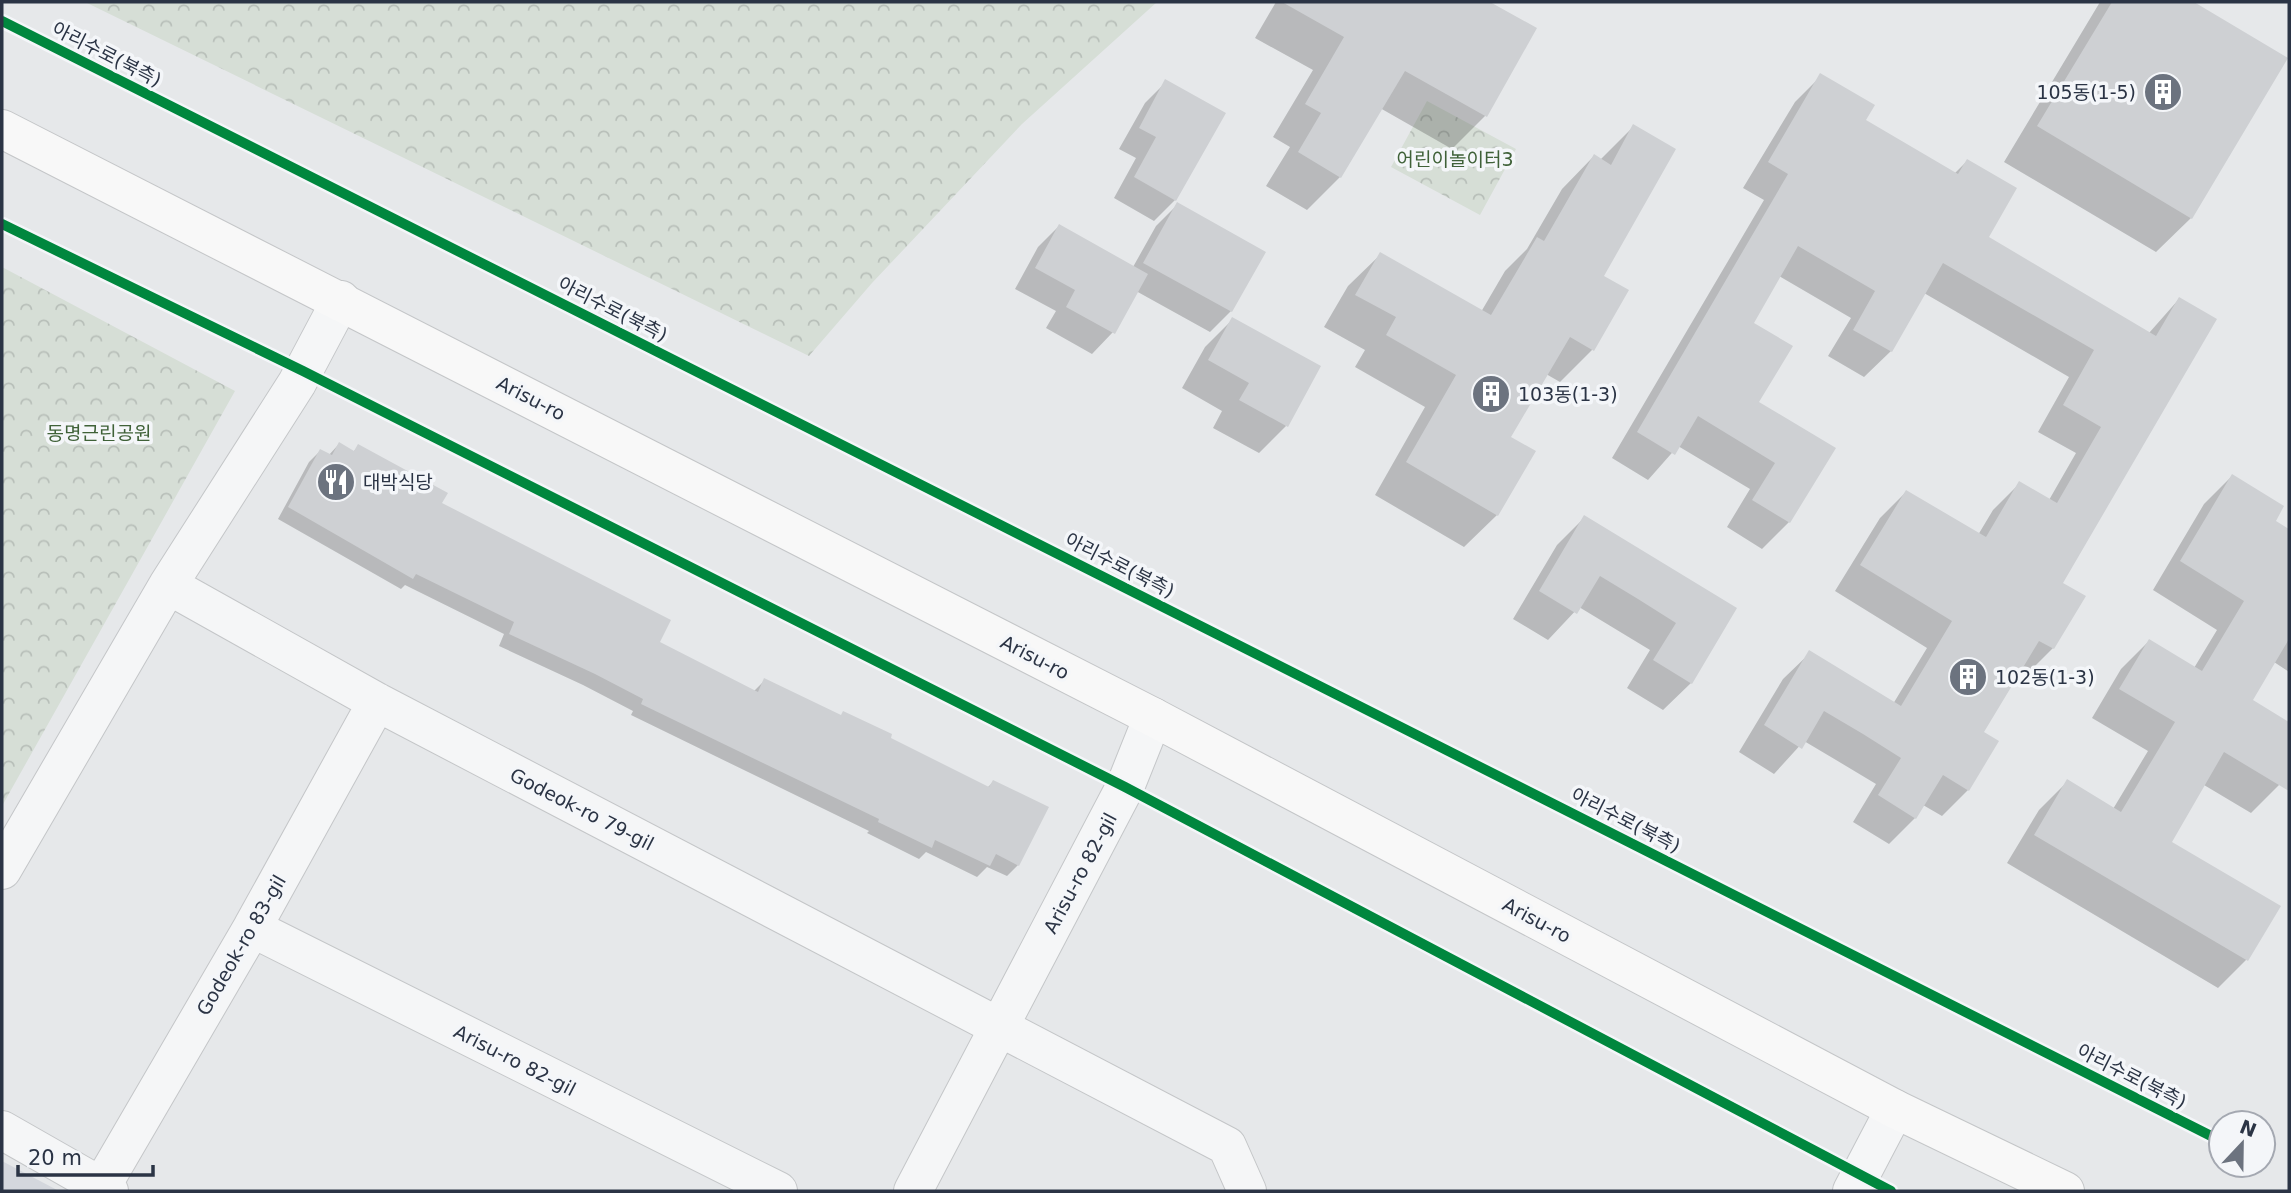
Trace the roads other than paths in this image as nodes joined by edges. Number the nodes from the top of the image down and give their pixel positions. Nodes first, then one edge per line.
1 (2, 130) edge
2 (341, 300) junction
3 (168, 585) junction
4 (377, 702) junction
5 (1153, 717) junction
6 (2, 870) edge
7 (252, 928) junction
8 (1000, 1026) junction
9 (1895, 1109) junction
10 (2, 1130) edge
11 (105, 1189) edge
12 (778, 1191) edge
13 (914, 1191) edge
14 (1247, 1191) edge
15 (1852, 1191) edge
16 (2065, 1191) edge

1 - 2 main road, Arisu-ro
2 - 3 street
2 - 5 main road, Arisu-ro
3 - 4 street, Godeok-ro 79-gil
3 - 6 street
4 - 7 street, Godeok-ro 83-gil
4 - 8 street, Godeok-ro 79-gil
5 - 8 street, Arisu-ro 82-gil
5 - 9 main road, Arisu-ro
7 - 11 street, Godeok-ro 83-gil
7 - 12 street, Arisu-ro 82-gil
8 - 13 street, Arisu-ro 82-gil
8 - 14 street
9 - 15 street
9 - 16 main road, Arisu-ro
10 - 11 street, Godeok-ro 83-gil

